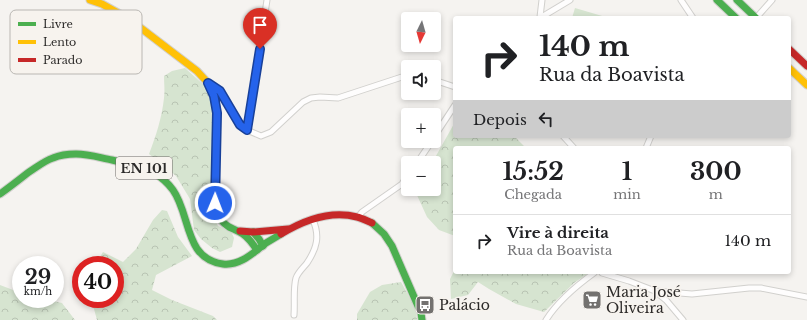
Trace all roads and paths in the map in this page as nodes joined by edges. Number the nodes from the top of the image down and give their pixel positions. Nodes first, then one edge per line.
1 (90, 0) edge
2 (267, 0) edge
3 (542, 0) edge
4 (570, 0) edge
5 (681, 0) edge
6 (717, 0) edge
7 (737, 0) edge
8 (771, 1) edge
9 (113, 10) edge
10 (540, 16) edge
11 (543, 16) edge
12 (692, 16) edge
13 (734, 16) edge
14 (754, 16) edge
15 (758, 16) edge
16 (142, 29) edge
17 (791, 52) edge
18 (807, 66) edge
19 (791, 70) edge
20 (401, 77) edge
21 (441, 82) edge
22 (208, 83) junction
23 (807, 85) edge
24 (453, 86) edge
25 (453, 108) edge
26 (441, 126) edge
27 (247, 130) junction
28 (565, 138) edge
29 (572, 146) edge
30 (401, 185) edge
31 (0, 194) edge
32 (358, 217) junction
33 (313, 220) junction
34 (289, 229) junction
35 (240, 231) junction
36 (253, 232) junction
37 (260, 248) junction
38 (592, 274) edge
39 (605, 274) edge
40 (655, 291) junction
41 (807, 297) edge
42 (294, 315) dead end
43 (422, 320) edge
44 (546, 320) edge
45 (682, 320) edge

1 - 9 main road
2 - 27 street
3 - 10 street
4 - 11 street
5 - 12 street
6 - 13 main road
7 - 14 main road
8 - 15 street
16 - 22 main road
17 - 18 main road
19 - 23 main road
20 - 27 street
21 - 24 street
22 - 27 street
22 - 35 main road
25 - 26 street
28 - 29 street
30 - 32 street
31 - 37 main road, EN 101
32 - 33 main road, EN 101
32 - 43 main road, EN 101
33 - 34 main road, EN 101
33 - 42 street
34 - 36 main road
34 - 37 main road, EN 101
35 - 36 main road
35 - 37 main road
36 - 37 main road
38 - 44 street
39 - 40 street
40 - 41 street
40 - 45 street

